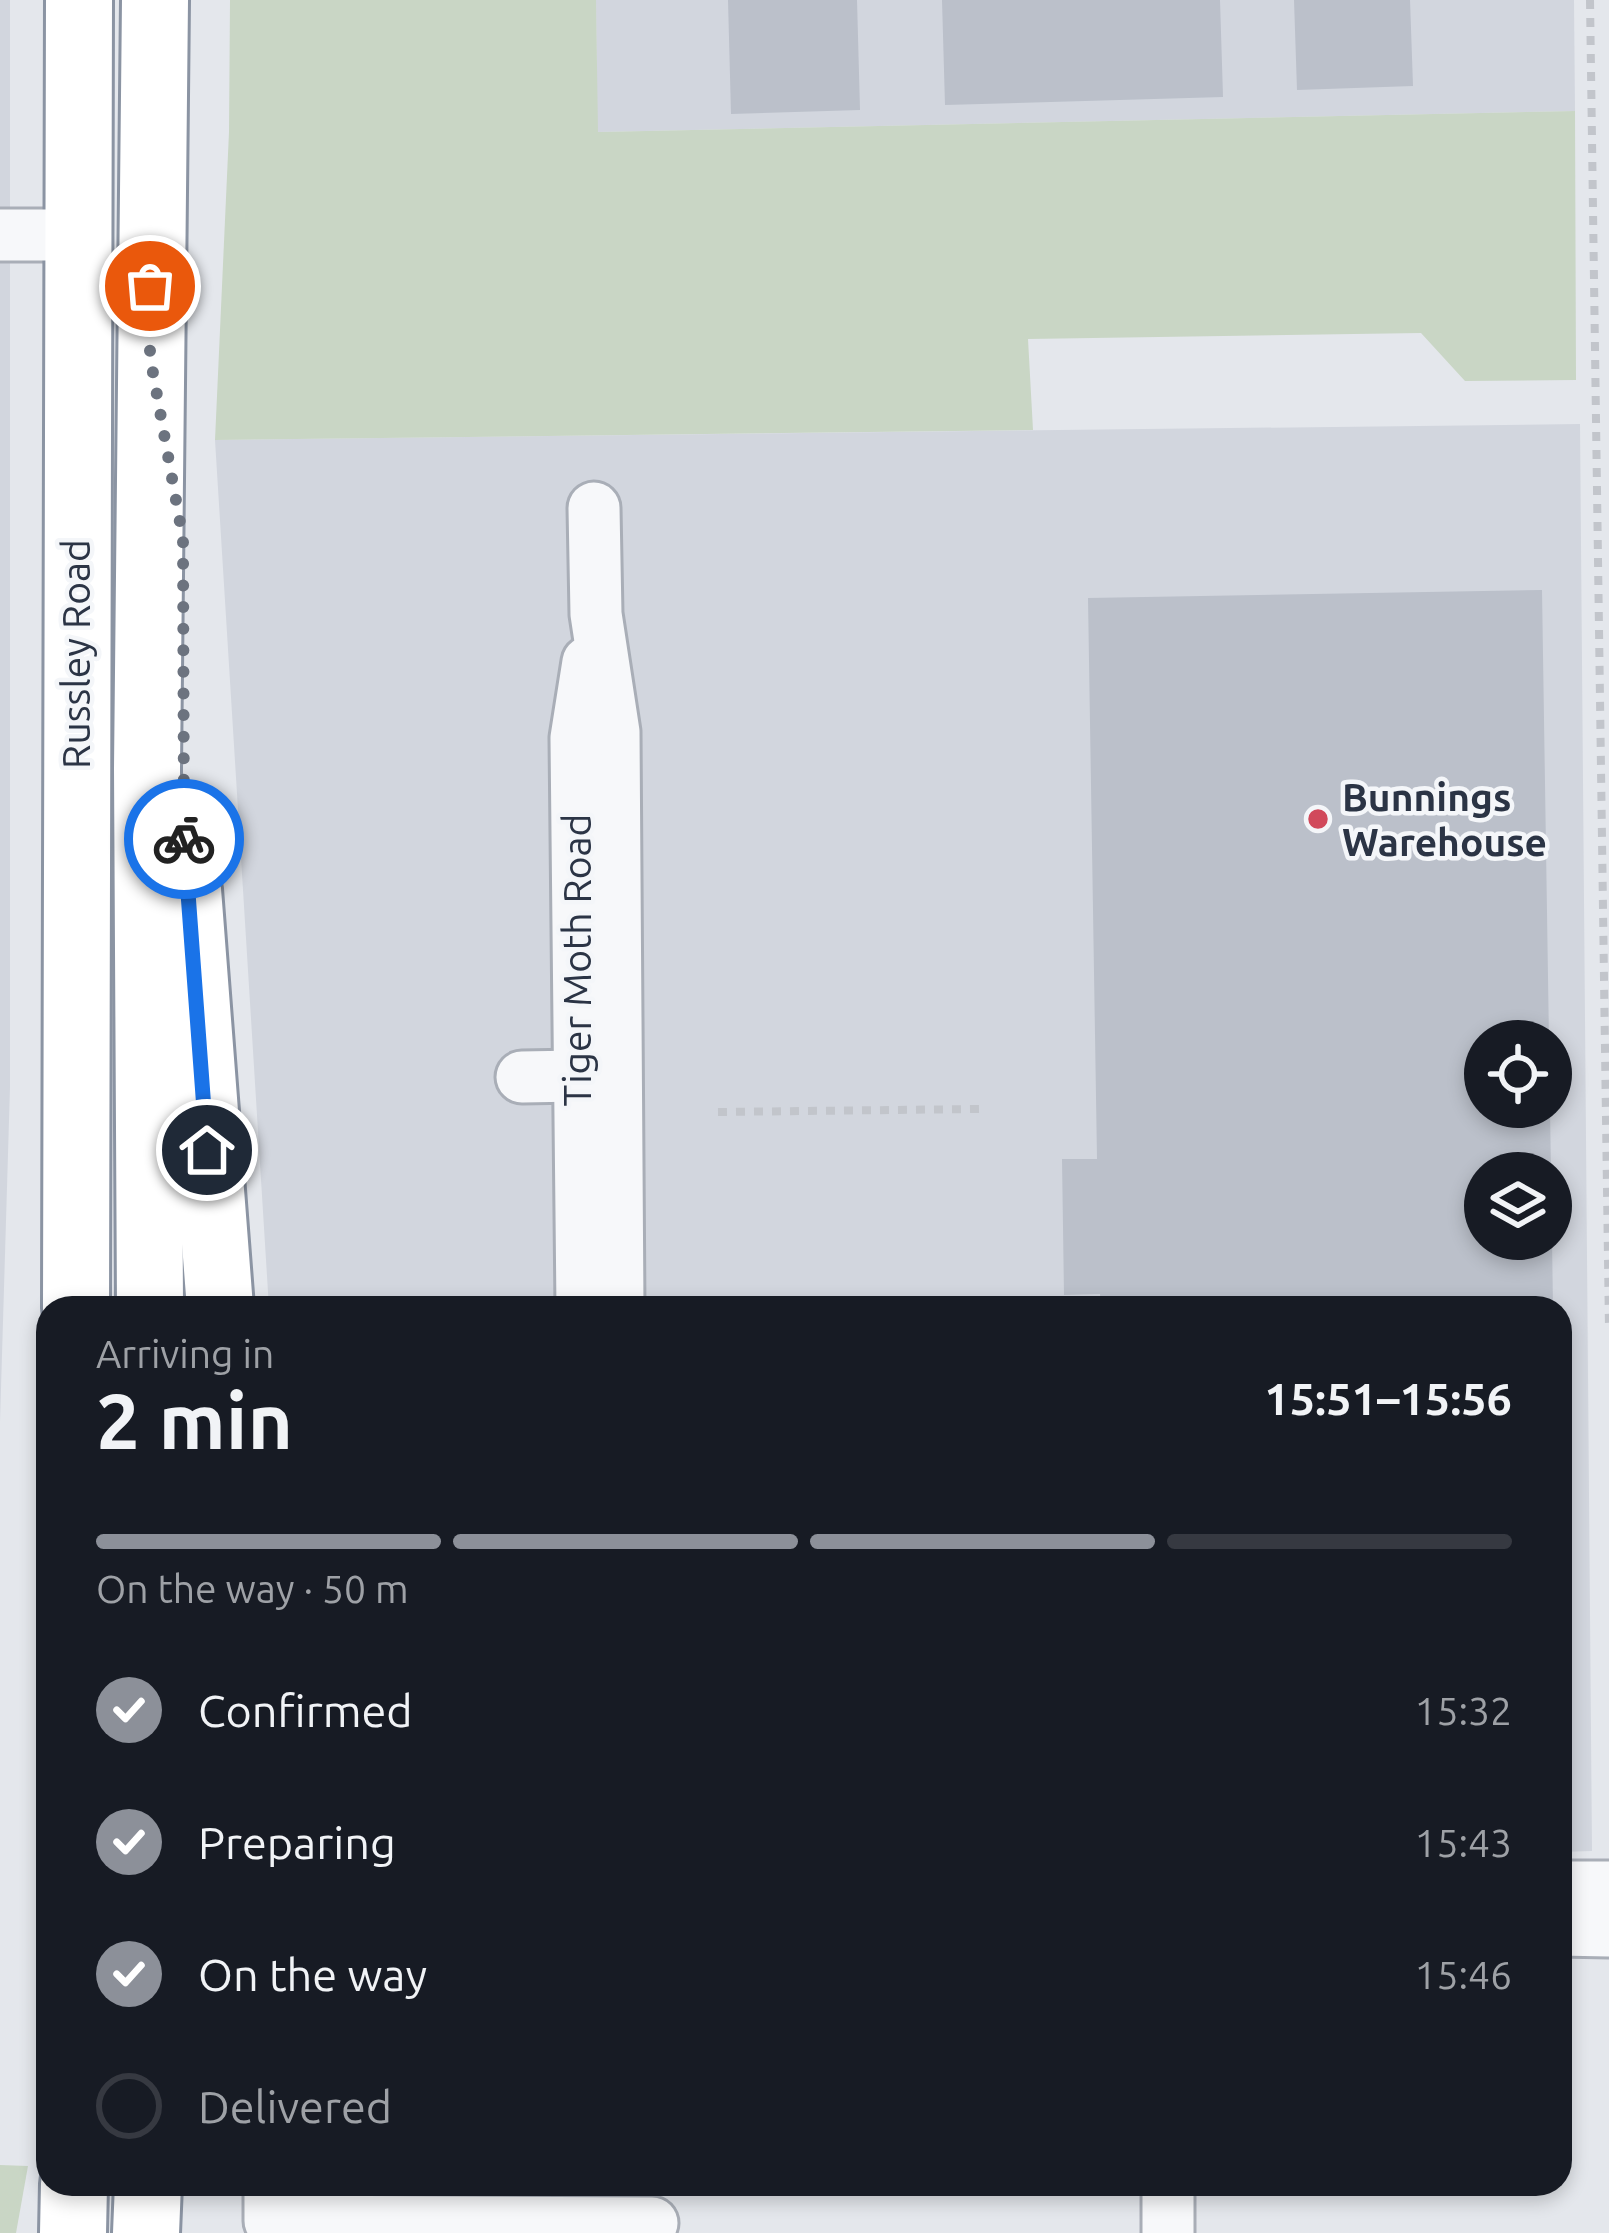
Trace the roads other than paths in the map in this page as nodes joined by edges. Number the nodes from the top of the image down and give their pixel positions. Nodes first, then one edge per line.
1 (79, 0) edge
2 (155, 0) edge
3 (77, 235) junction
4 (0, 236) edge
5 (150, 356) junction
6 (593, 508) dead end
7 (596, 614) junction
8 (577, 1076) junction
9 (522, 1077) dead end
10 (76, 1296) edge
11 (150, 1296) edge
12 (219, 1296) edge
13 (582, 1296) edge
14 (618, 1296) edge
15 (1572, 1886) edge
16 (1609, 1886) edge
17 (1572, 1930) edge
18 (1609, 1930) edge
19 (74, 2196) edge
20 (148, 2196) edge
21 (270, 2196) edge
22 (1168, 2196) edge
23 (652, 2213) edge
24 (519, 2227) edge
25 (73, 2233) edge
26 (146, 2233) edge
27 (1168, 2233) edge

1 - 3 highway, Russley Road
2 - 5 highway, Russley Road
3 - 4 street
3 - 10 highway, Russley Road
5 - 11 highway, Russley Road
5 - 12 highway
6 - 7 street, Tiger Moth Road
7 - 8 street, Tiger Moth Road
7 - 14 street, Tiger Moth Road
8 - 9 street
8 - 13 street, Tiger Moth Road
15 - 16 street
17 - 18 street
19 - 25 highway
20 - 26 highway
21 - 24 street
22 - 27 street
23 - 24 street

